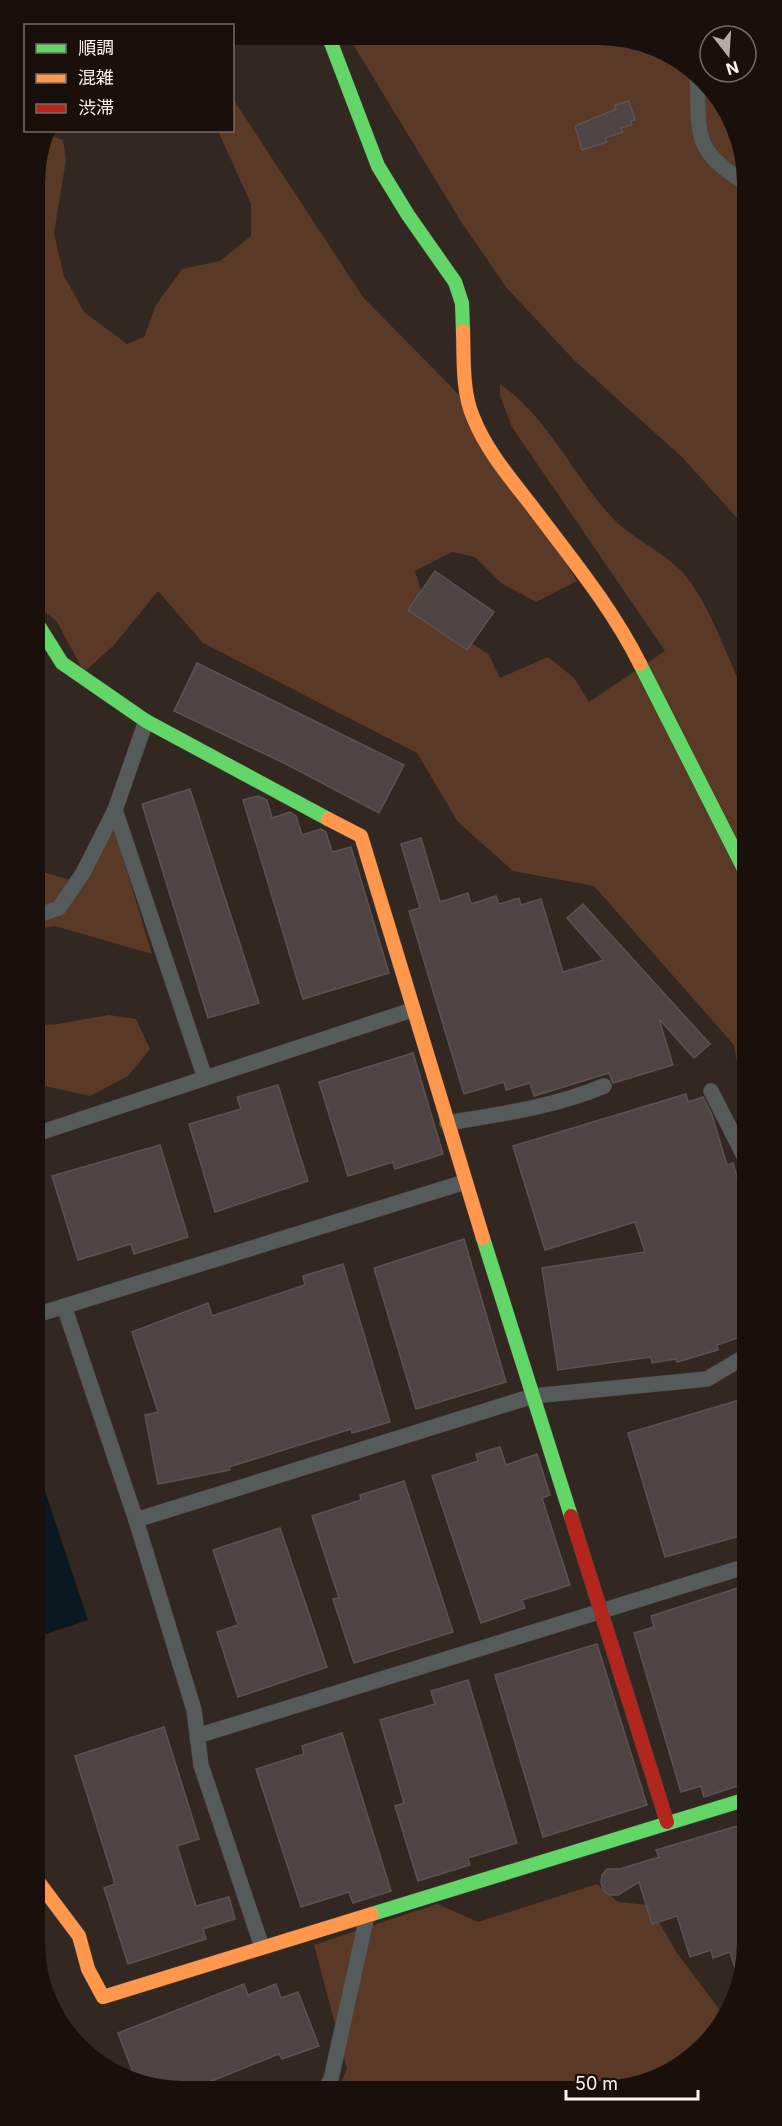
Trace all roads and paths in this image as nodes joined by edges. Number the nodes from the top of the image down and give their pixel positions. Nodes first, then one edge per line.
1 (332, 45) edge
2 (698, 88) edge
3 (737, 177) edge
4 (45, 637) edge
5 (146, 722) junction
6 (115, 810) junction
7 (737, 855) edge
8 (45, 913) edge
9 (412, 1010) junction
10 (205, 1078) junction
11 (604, 1086) dead end
12 (711, 1091) dead end
13 (447, 1123) junction
14 (45, 1131) edge
15 (737, 1142) edge
16 (465, 1182) junction
17 (64, 1306) junction
18 (45, 1312) edge
19 (737, 1361) edge
20 (533, 1396) junction
21 (136, 1520) junction
22 (737, 1569) edge
23 (601, 1612) junction
24 (197, 1736) junction
25 (737, 1802) edge
26 (667, 1822) junction
27 (45, 1891) edge
28 (367, 1916) junction
29 (262, 1947) junction
30 (330, 2081) edge

1 - 7 street
2 - 3 street
4 - 5 street
5 - 6 street
5 - 9 street
6 - 8 street
6 - 10 street
9 - 10 street
9 - 13 street
10 - 14 street
11 - 13 street
12 - 15 street
13 - 16 street
16 - 17 street
16 - 20 street
17 - 18 street
17 - 21 street
19 - 20 street
20 - 21 street
20 - 23 street
21 - 24 street
22 - 23 street
23 - 24 street
23 - 26 street
24 - 29 street
25 - 26 street
26 - 28 street
27 - 29 street
28 - 29 street
28 - 30 street

